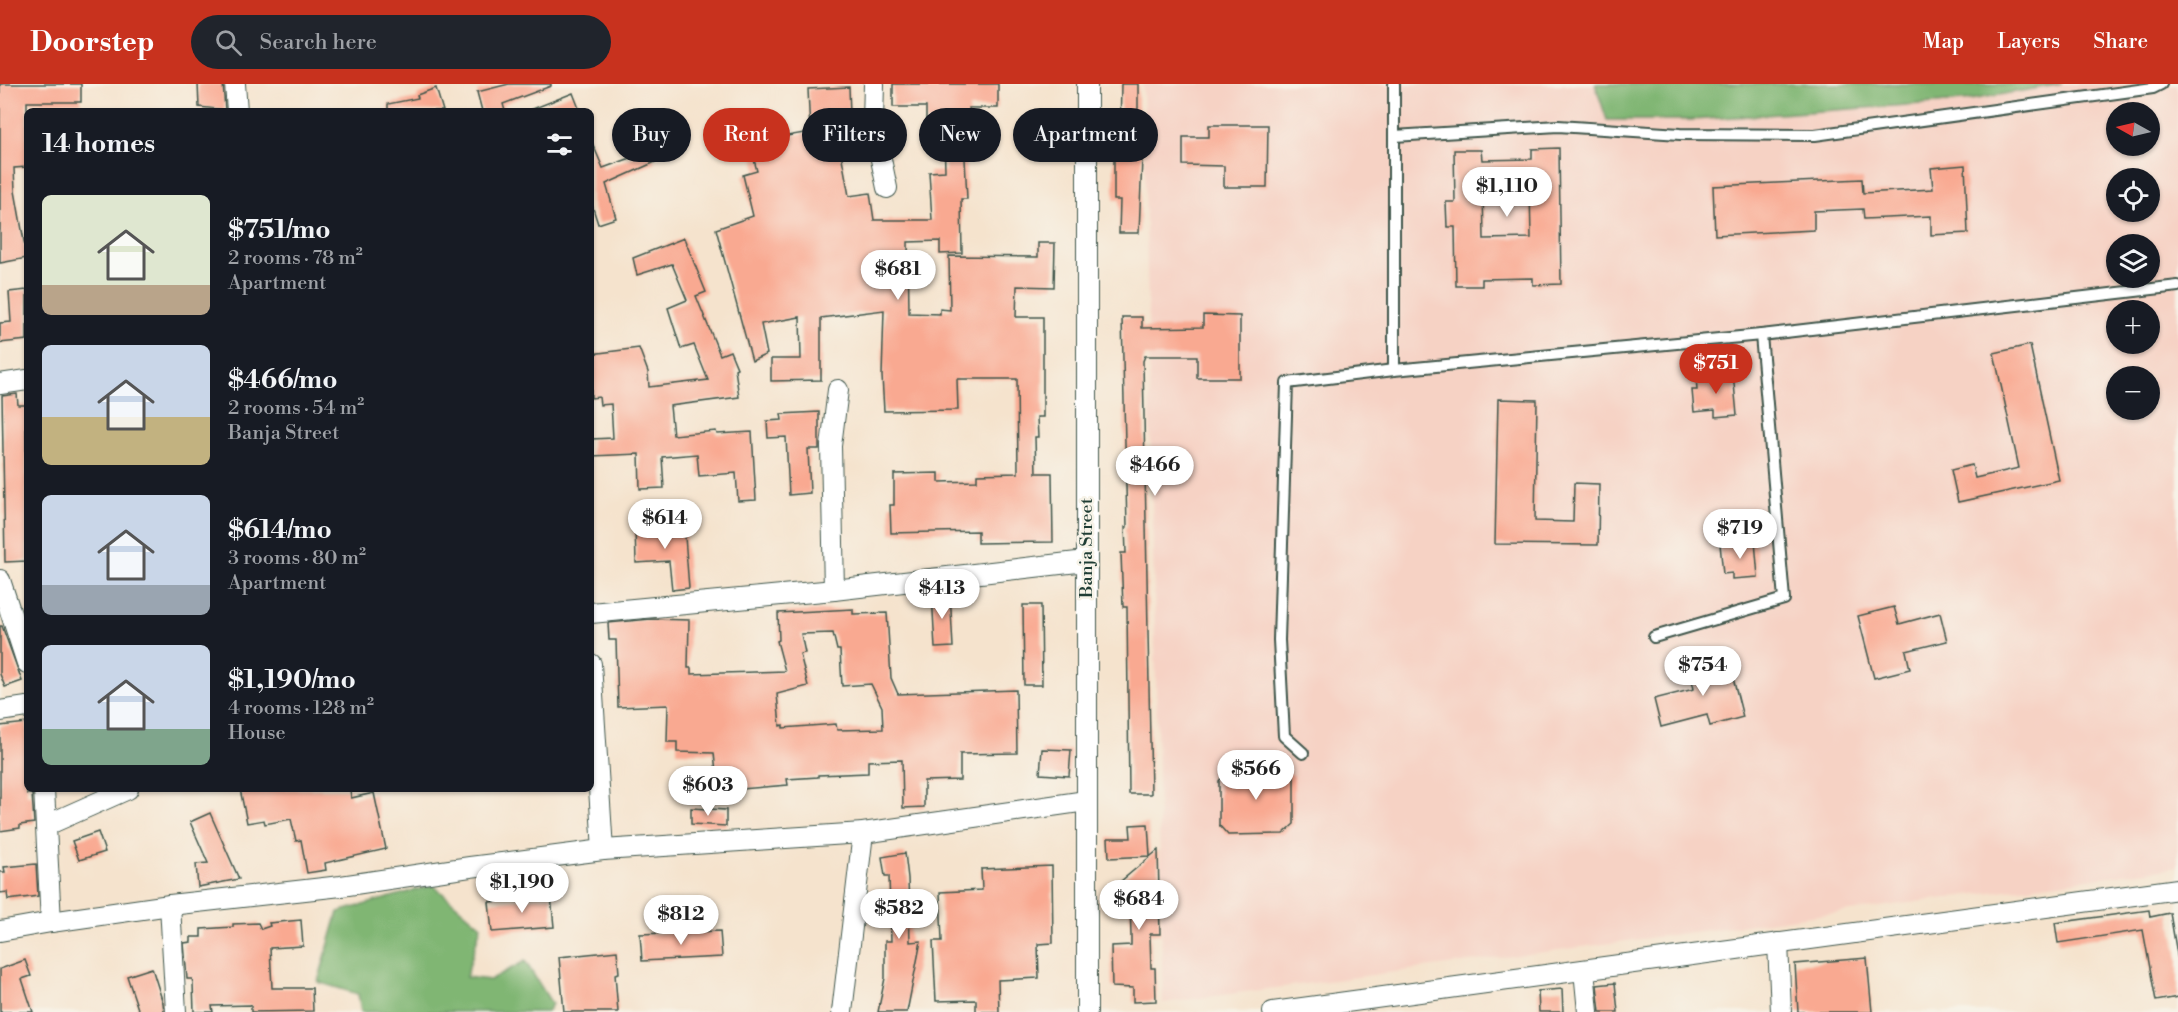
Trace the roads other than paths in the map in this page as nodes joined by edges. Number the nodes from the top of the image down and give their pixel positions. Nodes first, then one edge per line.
1 (235, 84) edge
2 (874, 84) edge
3 (1087, 84) edge
4 (1394, 84) edge
5 (2161, 84) edge
6 (237, 108) edge
7 (1394, 136) junction
8 (888, 188) dead end
9 (2178, 286) edge
10 (1761, 335) junction
11 (1394, 370) junction
12 (24, 380) edge
13 (0, 384) edge
14 (838, 390) dead end
15 (1086, 561) junction
16 (0, 580) edge
17 (834, 590) junction
18 (594, 613) edge
19 (1654, 637) dead end
20 (24, 654) edge
21 (24, 707) edge
22 (594, 710) edge
23 (0, 711) edge
24 (1303, 753) dead end
25 (44, 792) edge
26 (121, 792) edge
27 (1086, 801) junction
28 (47, 825) junction
29 (863, 833) junction
30 (603, 850) junction
31 (2178, 889) edge
32 (170, 905) junction
33 (51, 922) junction
34 (0, 931) edge
35 (1778, 944) junction
36 (1584, 970) junction
37 (1391, 1004) edge
38 (176, 1012) edge
39 (842, 1012) edge
40 (1087, 1012) edge
41 (1273, 1012) edge
42 (1588, 1012) edge
43 (1781, 1012) edge

1 - 6 street
2 - 8 street
3 - 15 street, Banja Street
4 - 7 lane
5 - 7 lane
7 - 11 lane
9 - 10 lane
10 - 11 lane
10 - 19 lane
11 - 24 lane
12 - 13 street
14 - 17 street
15 - 17 street
15 - 27 street, Banja Street
16 - 20 street
17 - 18 street
21 - 23 street
22 - 30 street
25 - 28 street
26 - 28 street
27 - 29 street
27 - 40 street, Banja Street
28 - 33 street
29 - 30 street
29 - 39 street
30 - 32 street
31 - 35 street
32 - 33 street
32 - 38 street
33 - 34 street
35 - 36 street
35 - 43 street
36 - 37 street
36 - 42 street
37 - 41 street

